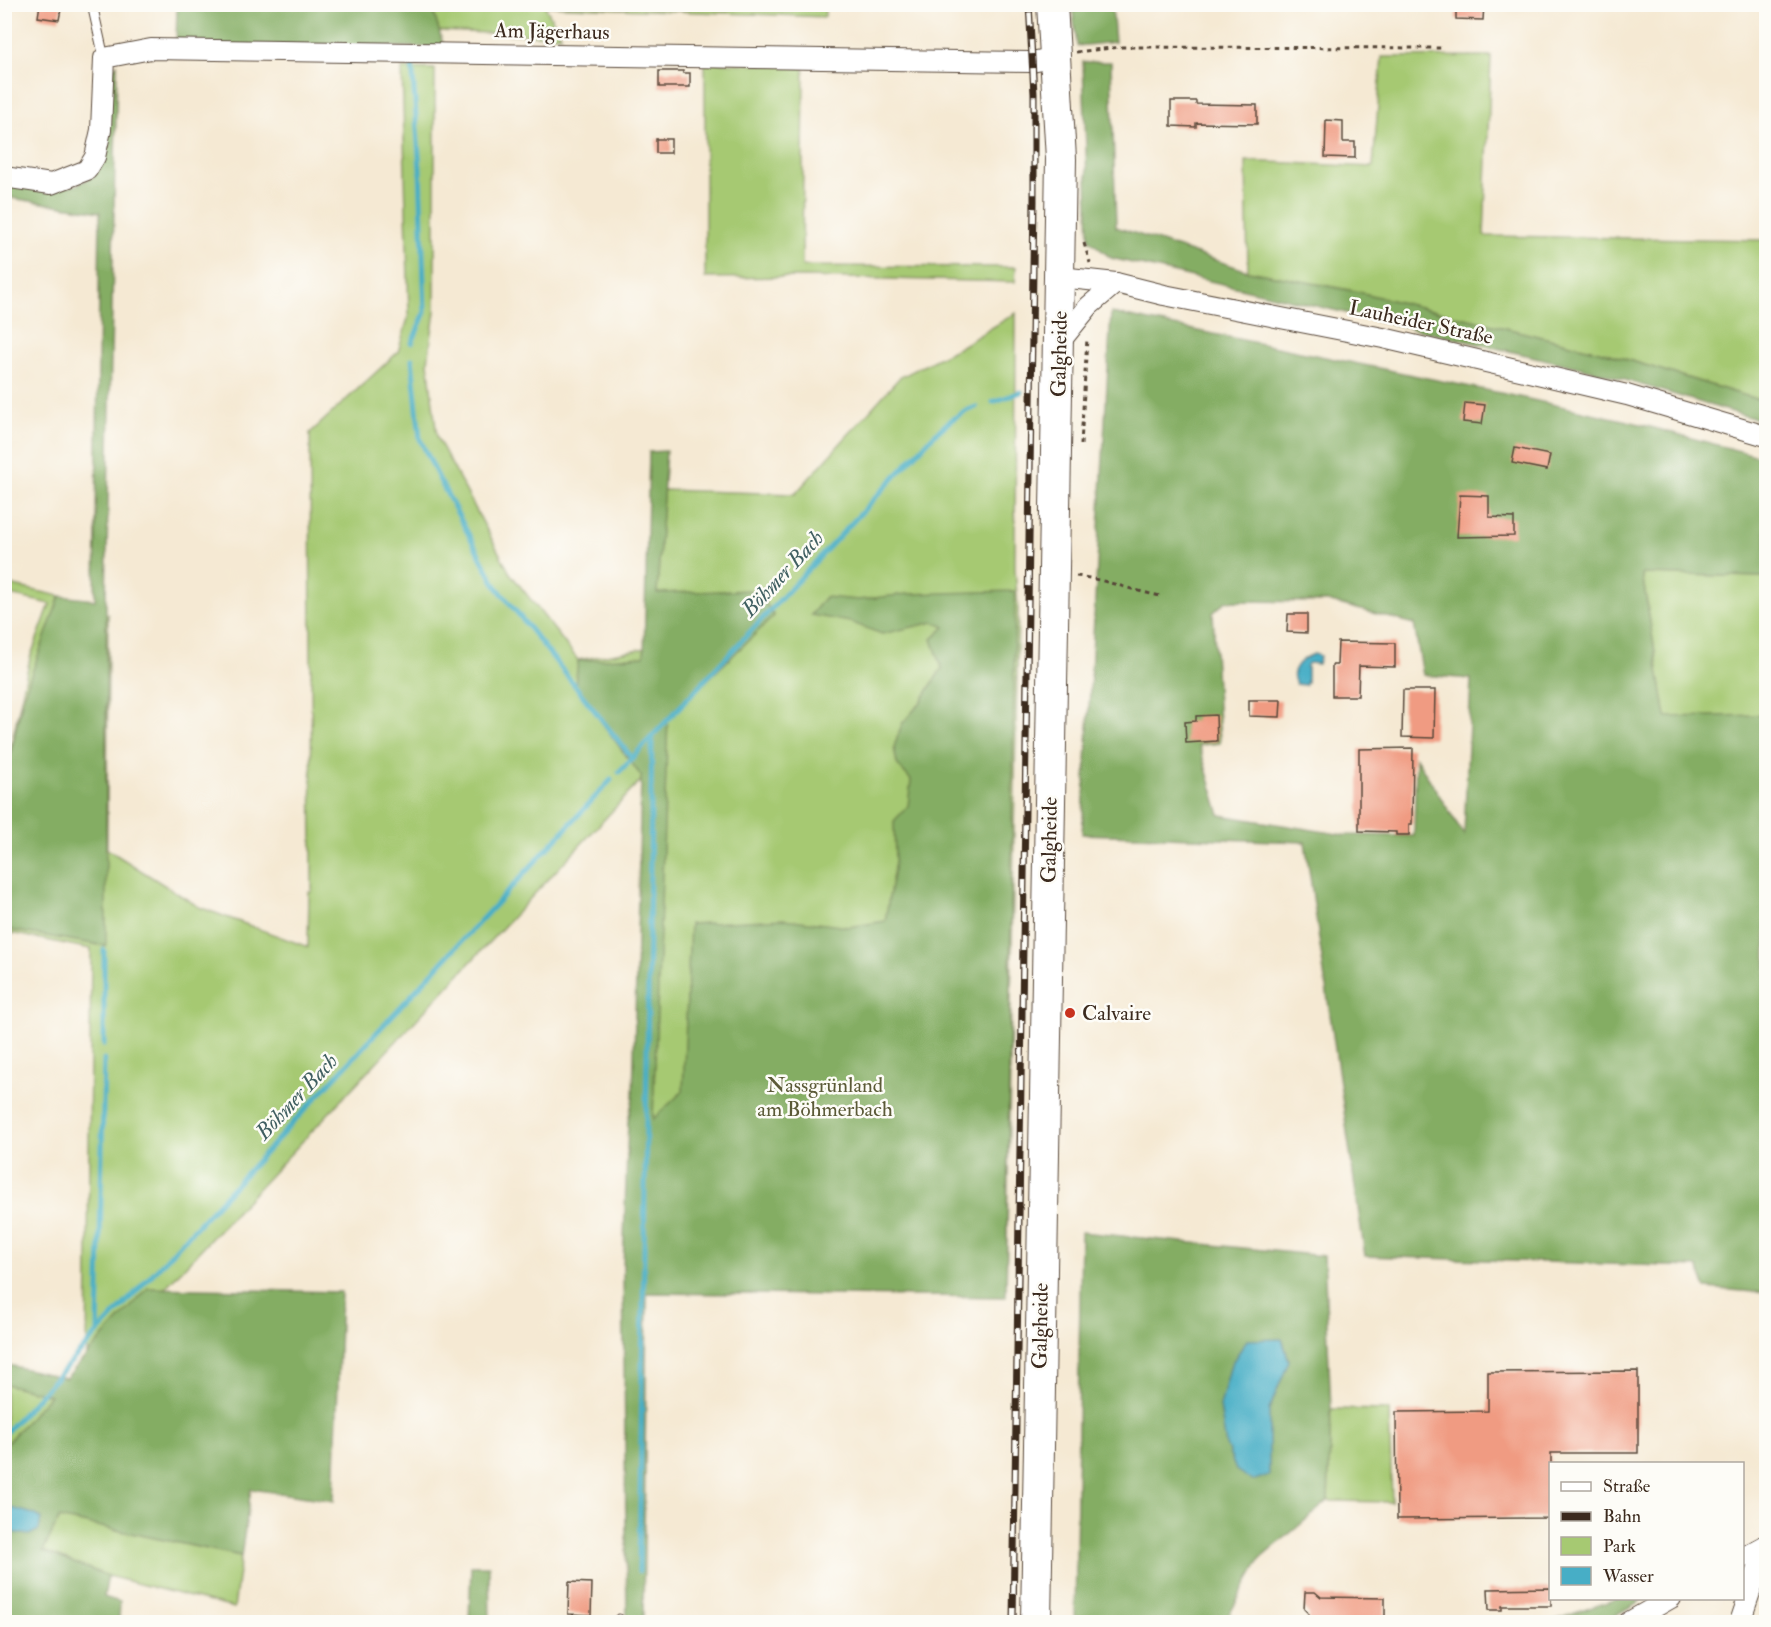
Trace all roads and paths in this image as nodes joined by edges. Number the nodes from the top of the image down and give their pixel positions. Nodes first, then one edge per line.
1 (92, 4) edge
2 (1052, 4) edge
3 (1443, 48) dead end
4 (1056, 57) junction
5 (104, 58) junction
6 (4, 177) edge
7 (1060, 277) junction
8 (1116, 283) junction
9 (1059, 343) junction
10 (1767, 436) edge
11 (1071, 575) dead end
12 (1161, 596) dead end
13 (1766, 1545) edge
14 (1744, 1557) edge
15 (1669, 1600) edge
16 (1036, 1623) edge
17 (1629, 1623) edge
18 (1740, 1623) edge

1 - 5 lane
2 - 4 main road, Galgheide
3 - 4 path
4 - 5 street, Am Jägerhaus
4 - 7 main road, Galgheide
5 - 6 street
7 - 8 street, Lauheider Straße
7 - 9 main road, Galgheide
8 - 9 street
8 - 10 street, Lauheider Straße
9 - 16 main road, Galgheide
11 - 12 path
13 - 14 street
13 - 18 street
15 - 17 street

